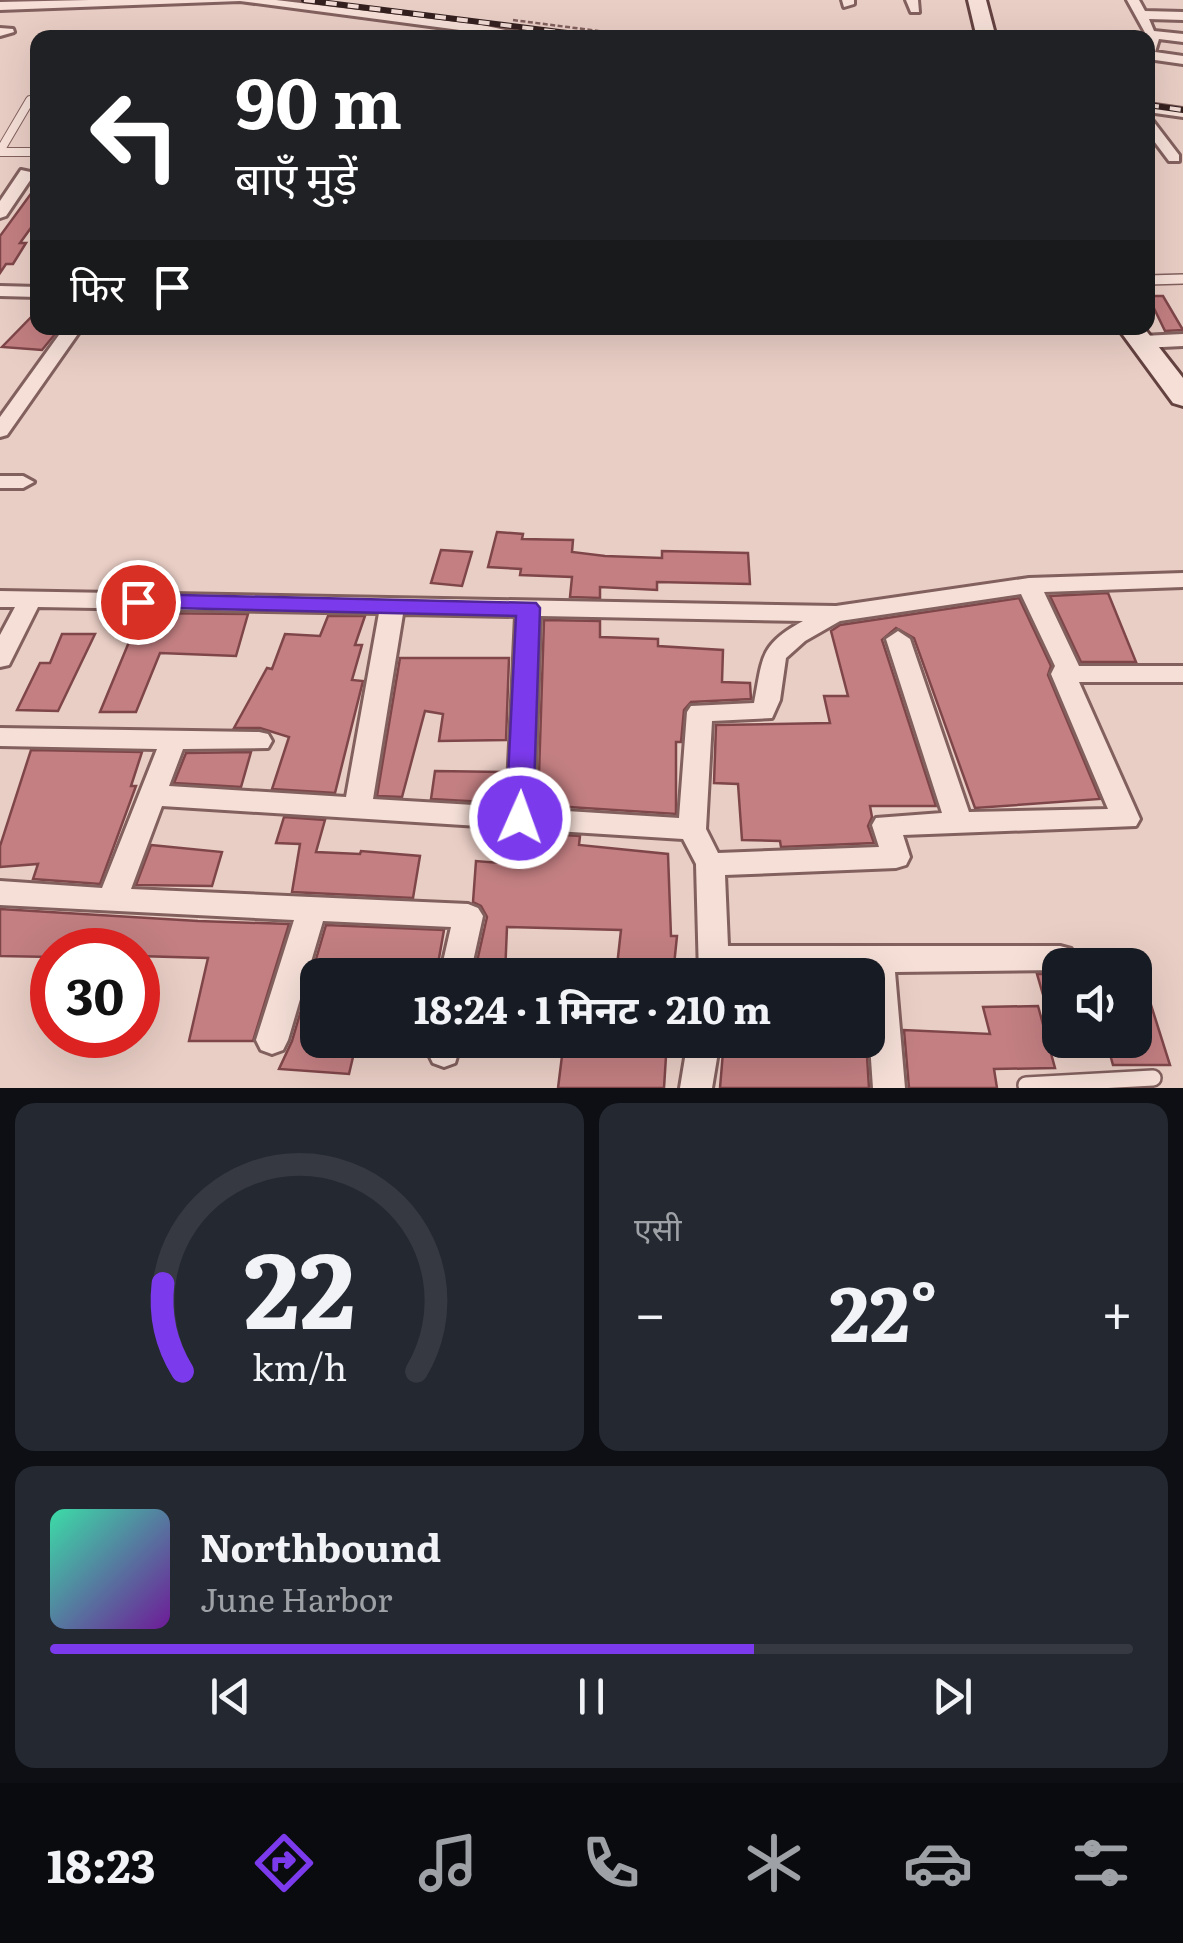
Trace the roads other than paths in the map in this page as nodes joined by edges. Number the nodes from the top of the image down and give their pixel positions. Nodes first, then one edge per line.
1 (234, 0) edge
2 (246, 0) edge
3 (976, 0) edge
4 (1133, 0) edge
5 (47, 2) edge
6 (0, 6) edge
7 (1141, 15) junction
8 (1183, 16) edge
9 (461, 30) edge
10 (987, 30) edge
11 (1148, 30) edge
12 (1155, 35) edge
13 (1183, 38) edge
14 (1155, 56) edge
15 (1183, 60) edge
16 (30, 106) edge
17 (1155, 109) edge
18 (1183, 112) edge
19 (1155, 133) edge
20 (0, 152) edge
21 (30, 152) edge
22 (1174, 158) dead end
23 (0, 172) edge
24 (0, 213) edge
25 (1183, 279) edge
26 (1155, 280) edge
27 (8, 291) edge
28 (0, 307) edge
29 (68, 335) edge
30 (1136, 335) edge
31 (1183, 340) edge
32 (1183, 396) edge
33 (0, 431) edge
34 (0, 482) edge
35 (23, 482) dead end
36 (1183, 580) edge
37 (1029, 584) junction
38 (0, 599) edge
39 (30, 600) junction
40 (392, 606) junction
41 (528, 608) junction
42 (836, 614) junction
43 (898, 639) dead end
44 (0, 660) edge
45 (1063, 674) junction
46 (1183, 674) edge
47 (0, 737) edge
48 (173, 740) junction
49 (259, 741) dead end
50 (151, 795) junction
51 (358, 808) junction
52 (520, 818) junction
53 (959, 823) junction
54 (692, 828) junction
55 (710, 864) junction
56 (0, 894) edge
57 (112, 900) junction
58 (312, 909) junction
59 (459, 958) edge
60 (714, 958) edge
61 (1042, 958) edge
62 (885, 960) edge
63 (885, 1037) edge
64 (272, 1040) dead end
65 (701, 1058) edge
66 (1153, 1078) dead end
67 (1093, 1084) edge
68 (1026, 1085) dead end
69 (696, 1088) edge
70 (889, 1088) edge

1 - 5 street
2 - 9 street
3 - 10 street
4 - 7 street
5 - 6 street
7 - 8 street
7 - 11 street
12 - 13 street
14 - 15 street
16 - 20 lane
17 - 18 street
19 - 22 street
20 - 21 lane
23 - 24 street
25 - 26 lane
27 - 28 street
29 - 33 street
30 - 31 street
30 - 32 street
34 - 35 street
36 - 37 street
37 - 42 street
37 - 45 street
38 - 39 street
39 - 40 street
39 - 44 street
40 - 41 street
40 - 51 street
41 - 42 street
41 - 52 street
42 - 54 street
43 - 53 street
45 - 46 street
45 - 53 street
47 - 48 street
48 - 49 street
48 - 50 street
50 - 51 street
50 - 57 street
51 - 52 street
52 - 54 street
53 - 55 street
54 - 55 street
55 - 60 street
56 - 57 street
57 - 58 street
58 - 59 street
58 - 64 street
61 - 62 street
63 - 70 street
65 - 69 street
66 - 67 lane
67 - 68 lane

